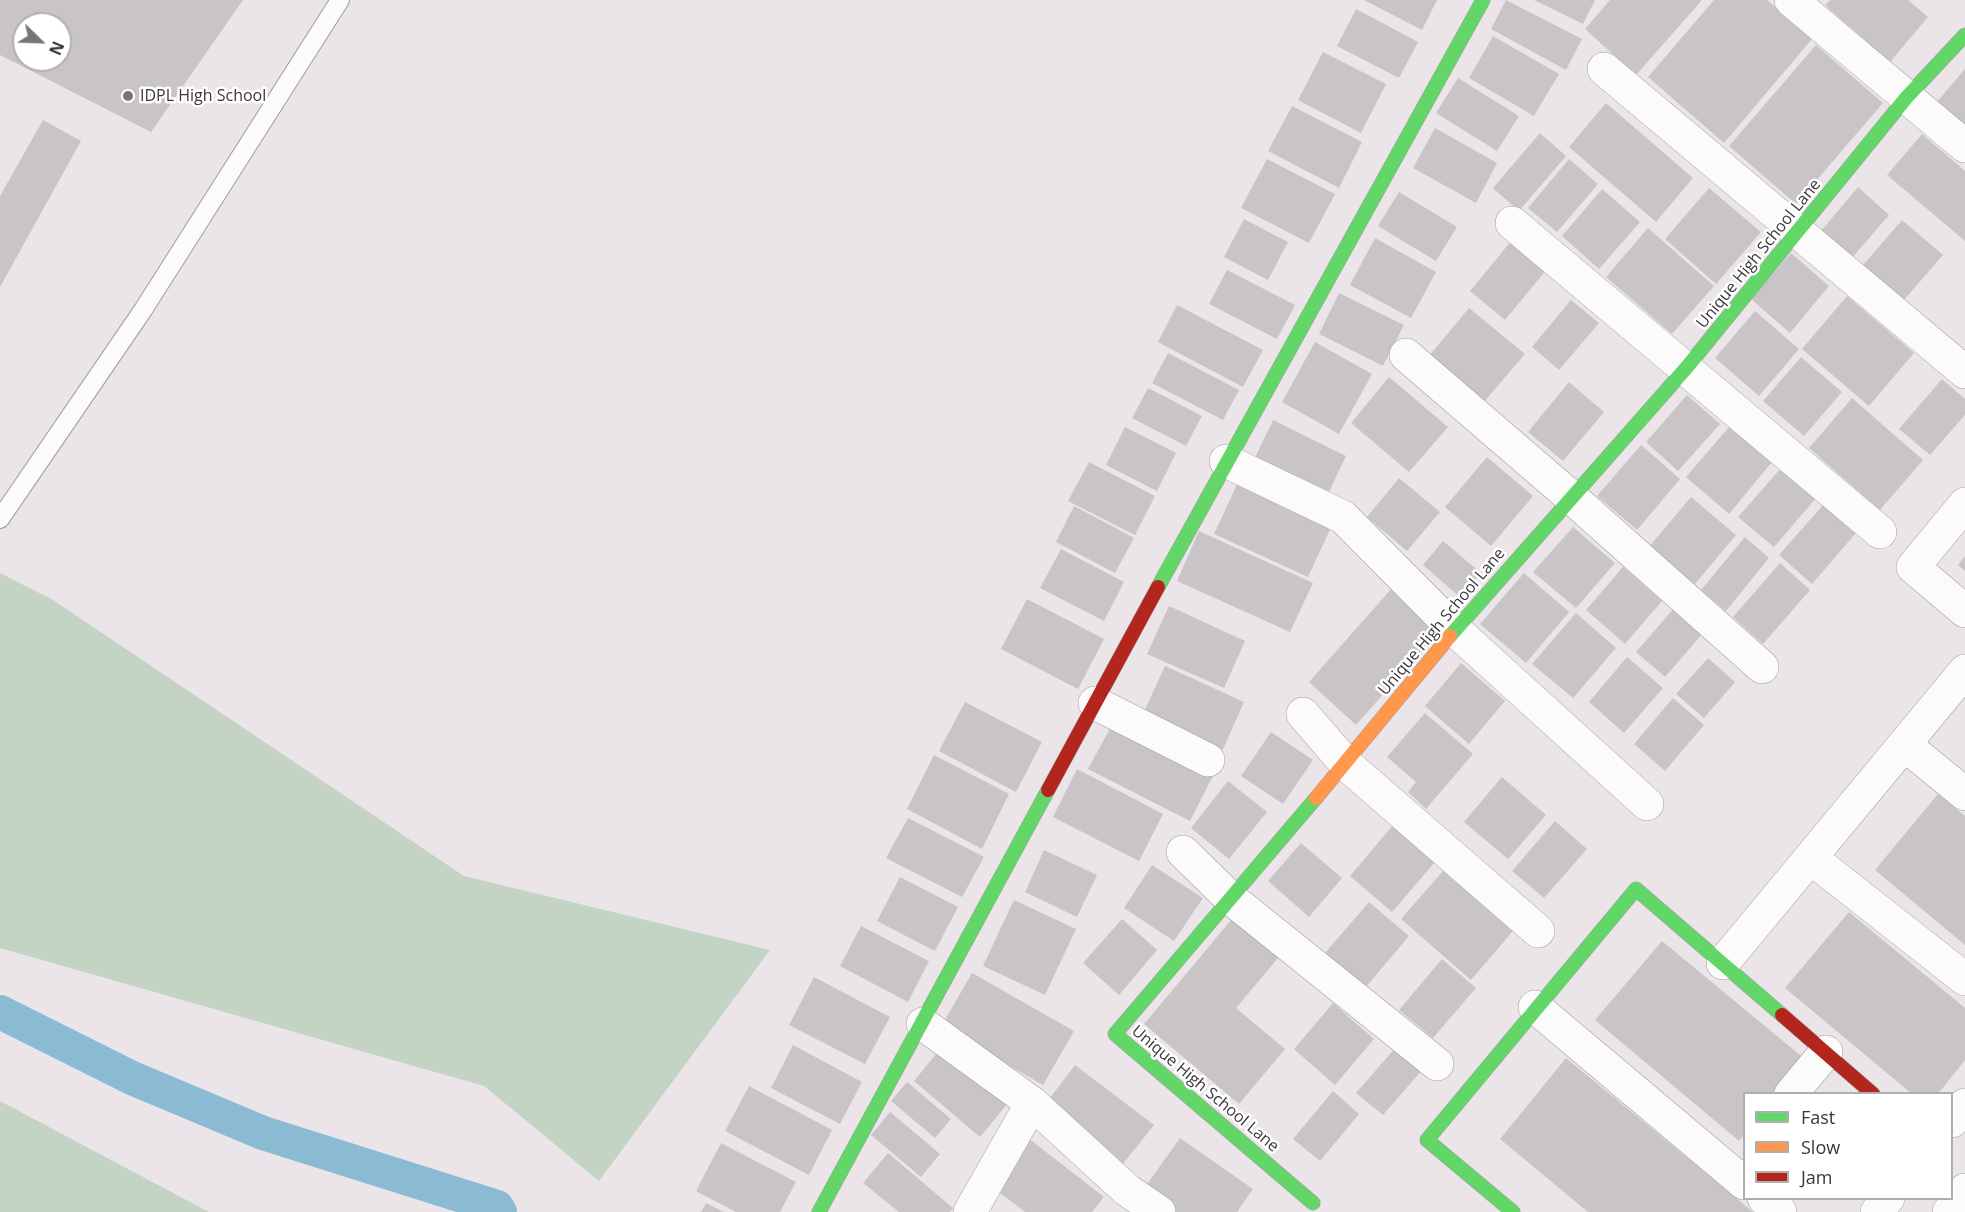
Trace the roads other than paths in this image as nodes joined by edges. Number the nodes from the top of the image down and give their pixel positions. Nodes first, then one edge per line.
1 (340, 0) edge
2 (1483, 0) edge
3 (1791, 0) edge
4 (1965, 35) edge
5 (1604, 69) dead end
6 (1906, 98) junction
7 (1965, 146) edge
8 (1512, 223) dead end
9 (1798, 233) junction
10 (1406, 355) dead end
11 (1687, 367) junction
12 (1965, 372) edge
13 (1226, 461) junction
14 (1571, 496) junction
15 (1965, 504) edge
16 (0, 519) edge
17 (1880, 532) dead end
18 (1965, 611) edge
19 (1455, 630) junction
20 (1762, 668) dead end
21 (1965, 671) edge
22 (1095, 703) junction
23 (1303, 714) dead end
24 (1905, 745) junction
25 (1208, 760) dead end
26 (1346, 764) junction
27 (1965, 794) edge
28 (1647, 804) dead end
29 (1184, 852) dead end
30 (1810, 858) junction
31 (1229, 897) junction
32 (1538, 931) dead end
33 (1723, 963) junction
34 (1965, 979) edge
35 (1534, 1007) junction
36 (923, 1024) junction
37 (1826, 1052) junction
38 (1437, 1064) dead end
39 (1793, 1092) edge
40 (1871, 1092) edge
41 (1032, 1103) junction
42 (1965, 1105) edge
43 (1953, 1120) edge
44 (1739, 1167) edge
45 (1965, 1190) edge
46 (1766, 1200) edge
47 (1886, 1200) edge
48 (1121, 1201) edge
49 (1313, 1203) dead end
50 (819, 1212) edge
51 (970, 1212) edge
52 (1159, 1212) edge
53 (1513, 1212) edge
54 (1780, 1212) edge
55 (1877, 1212) edge
56 (1949, 1212) edge

1 - 16 lane
2 - 13 street
3 - 6 street
4 - 6 street, Unique High School Lane
5 - 9 street
6 - 7 street
6 - 9 street, Unique High School Lane
8 - 11 street
9 - 11 street, Unique High School Lane
9 - 12 street
10 - 14 street
11 - 14 street, Unique High School Lane
11 - 17 street
13 - 19 street
13 - 22 street
14 - 19 street, Unique High School Lane
14 - 20 street
15 - 18 street
19 - 26 street, Unique High School Lane
19 - 28 street
21 - 24 street
22 - 25 street
22 - 36 street
23 - 26 street
24 - 27 street
24 - 30 street
26 - 31 street, Unique High School Lane
26 - 32 street
29 - 31 street
30 - 33 street
30 - 34 street
31 - 38 street
31 - 49 street, Unique High School Lane
33 - 35 street
33 - 37 street
35 - 44 street
35 - 53 street
36 - 41 street
36 - 50 street
37 - 39 street
37 - 40 street
41 - 48 street
41 - 51 street
42 - 43 street
45 - 56 street
46 - 54 street
47 - 55 street
48 - 52 street

